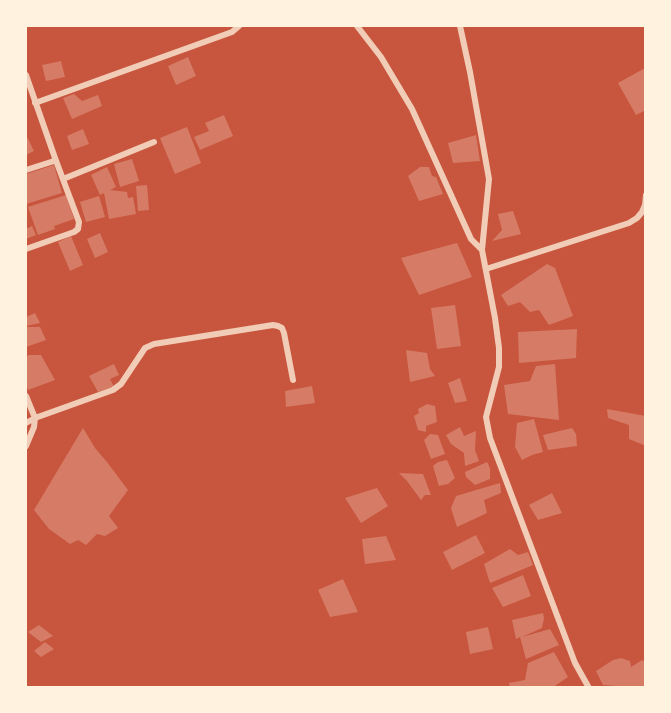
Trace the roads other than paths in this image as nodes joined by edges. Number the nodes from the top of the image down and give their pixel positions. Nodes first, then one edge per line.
1 (238, 26) edge
2 (357, 26) edge
3 (460, 26) edge
4 (26, 75) edge
5 (35, 103) junction
6 (154, 142) dead end
7 (55, 158) junction
8 (26, 170) edge
9 (63, 178) junction
10 (645, 195) edge
11 (26, 249) edge
12 (482, 250) junction
13 (486, 269) junction
14 (293, 380) dead end
15 (26, 396) edge
16 (35, 418) junction
17 (26, 423) edge
18 (26, 446) edge
19 (589, 687) edge

1 - 5 street
2 - 12 street
3 - 12 street
4 - 5 street
5 - 7 street
6 - 9 street
7 - 8 street
7 - 9 street
9 - 11 street
10 - 13 street
12 - 13 street
13 - 19 street
14 - 16 street
15 - 16 street
16 - 17 street
16 - 18 street

